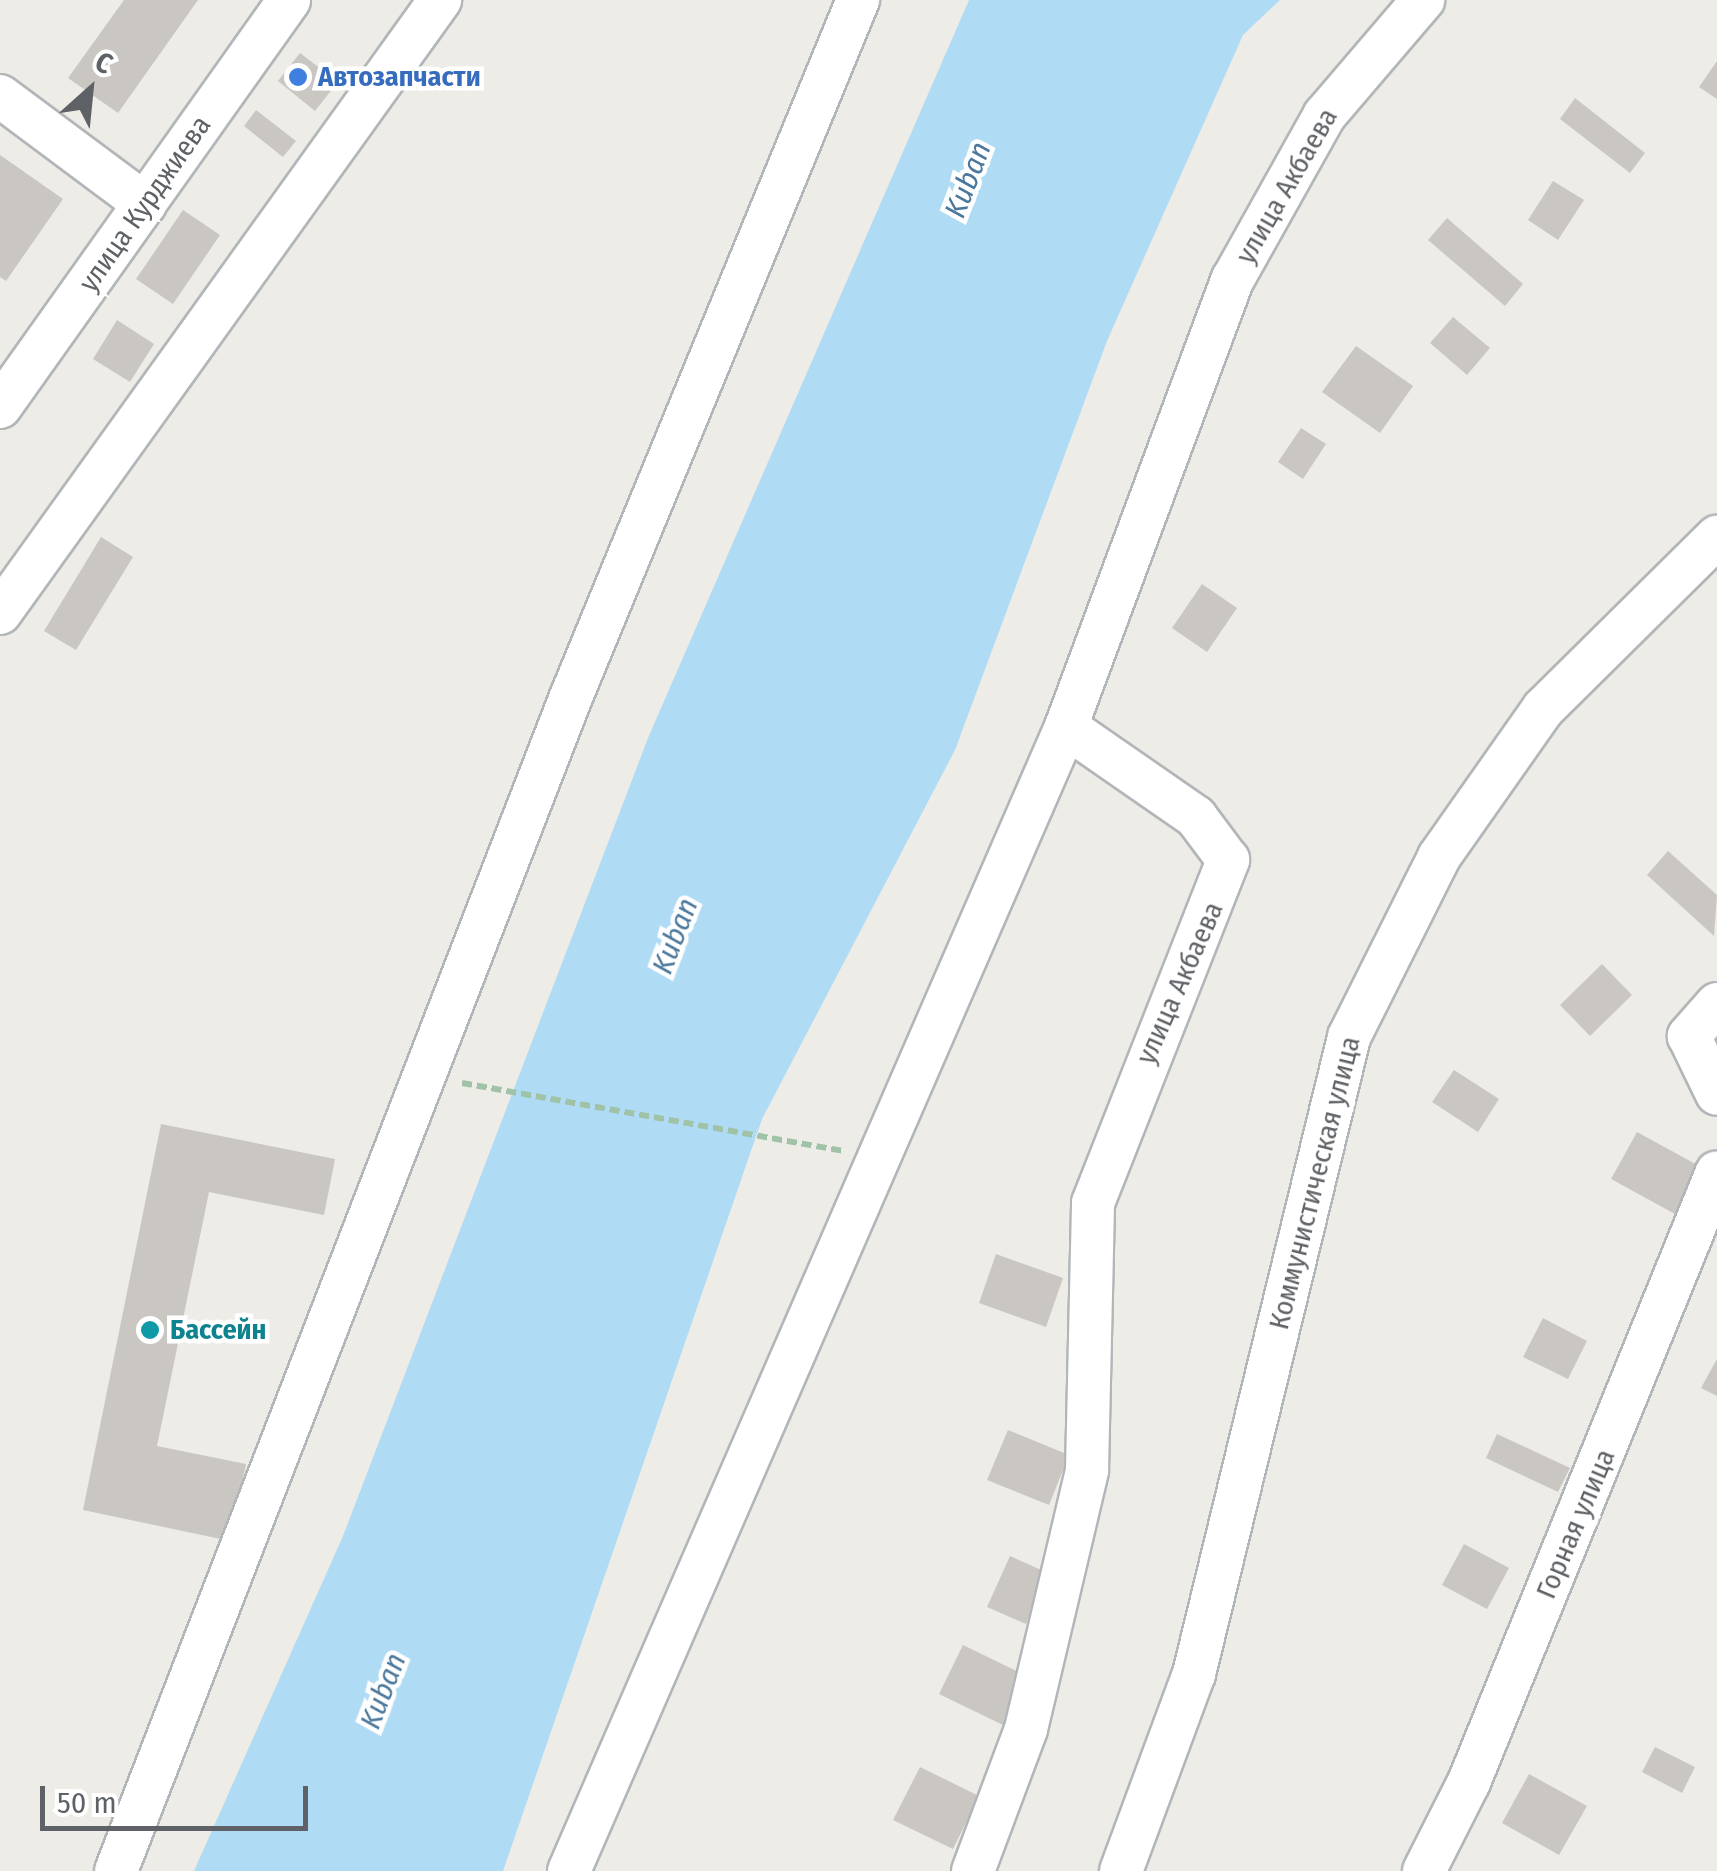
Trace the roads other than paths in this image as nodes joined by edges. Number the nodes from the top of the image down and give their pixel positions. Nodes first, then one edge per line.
1 (290, 0) edge
2 (440, 0) edge
3 (858, 0) edge
4 (1423, 0) edge
5 (0, 96) edge
6 (145, 204) junction
7 (0, 407) edge
8 (1717, 537) edge
9 (0, 614) edge
10 (1066, 727) junction
11 (1717, 1004) edge
12 (1717, 1094) edge
13 (1717, 1172) edge
14 (116, 1871) edge
15 (569, 1871) edge
16 (973, 1871) edge
17 (1121, 1871) edge
18 (1424, 1871) edge

1 - 6 street, улица Курджиева
2 - 9 street
3 - 14 street
4 - 10 street, улица Акбаева
5 - 6 street
6 - 7 street, улица Курджиева
8 - 17 street, Коммунистическая улица
10 - 15 street
10 - 16 street, улица Акбаева
11 - 12 street
13 - 18 street, Горная улица

